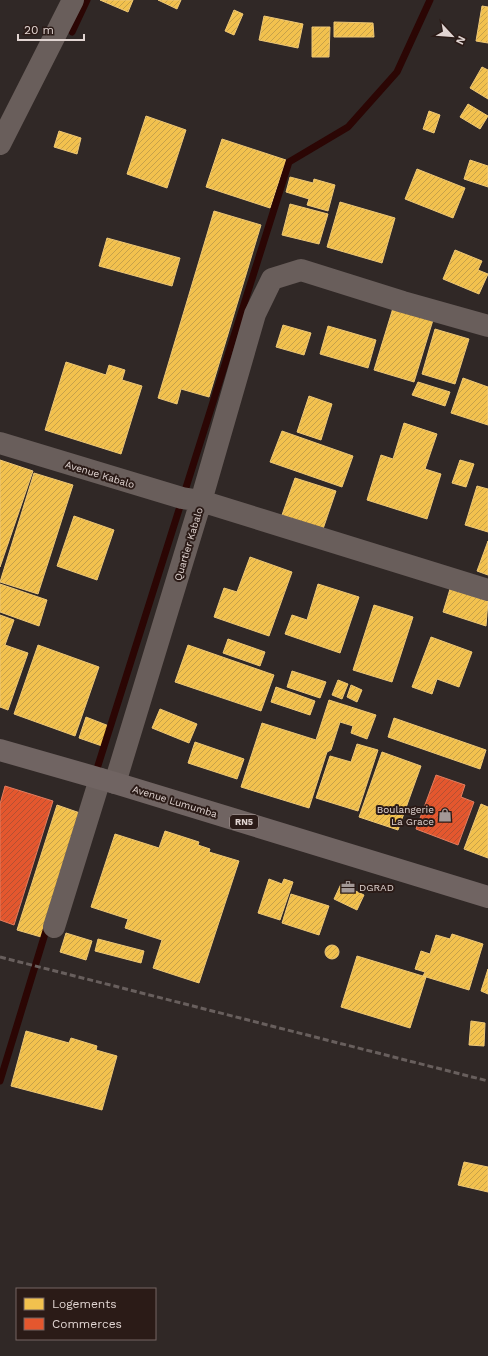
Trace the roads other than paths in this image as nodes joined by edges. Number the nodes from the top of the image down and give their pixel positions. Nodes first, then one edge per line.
1 (73, 0) edge
2 (0, 144) edge
3 (488, 326) edge
4 (0, 443) edge
5 (201, 501) junction
6 (488, 590) edge
7 (0, 750) edge
8 (108, 781) junction
9 (488, 897) edge
10 (54, 927) dead end

1 - 2 street
3 - 5 street
4 - 5 street, Avenue Kabalo
5 - 6 street, Quartier Kabalo
5 - 8 street, Quartier Kabalo
7 - 8 highway, Avenue Lumumba / RN5
8 - 9 highway, Avenue Lumumba / RN5
8 - 10 street, Quartier Kabalo

